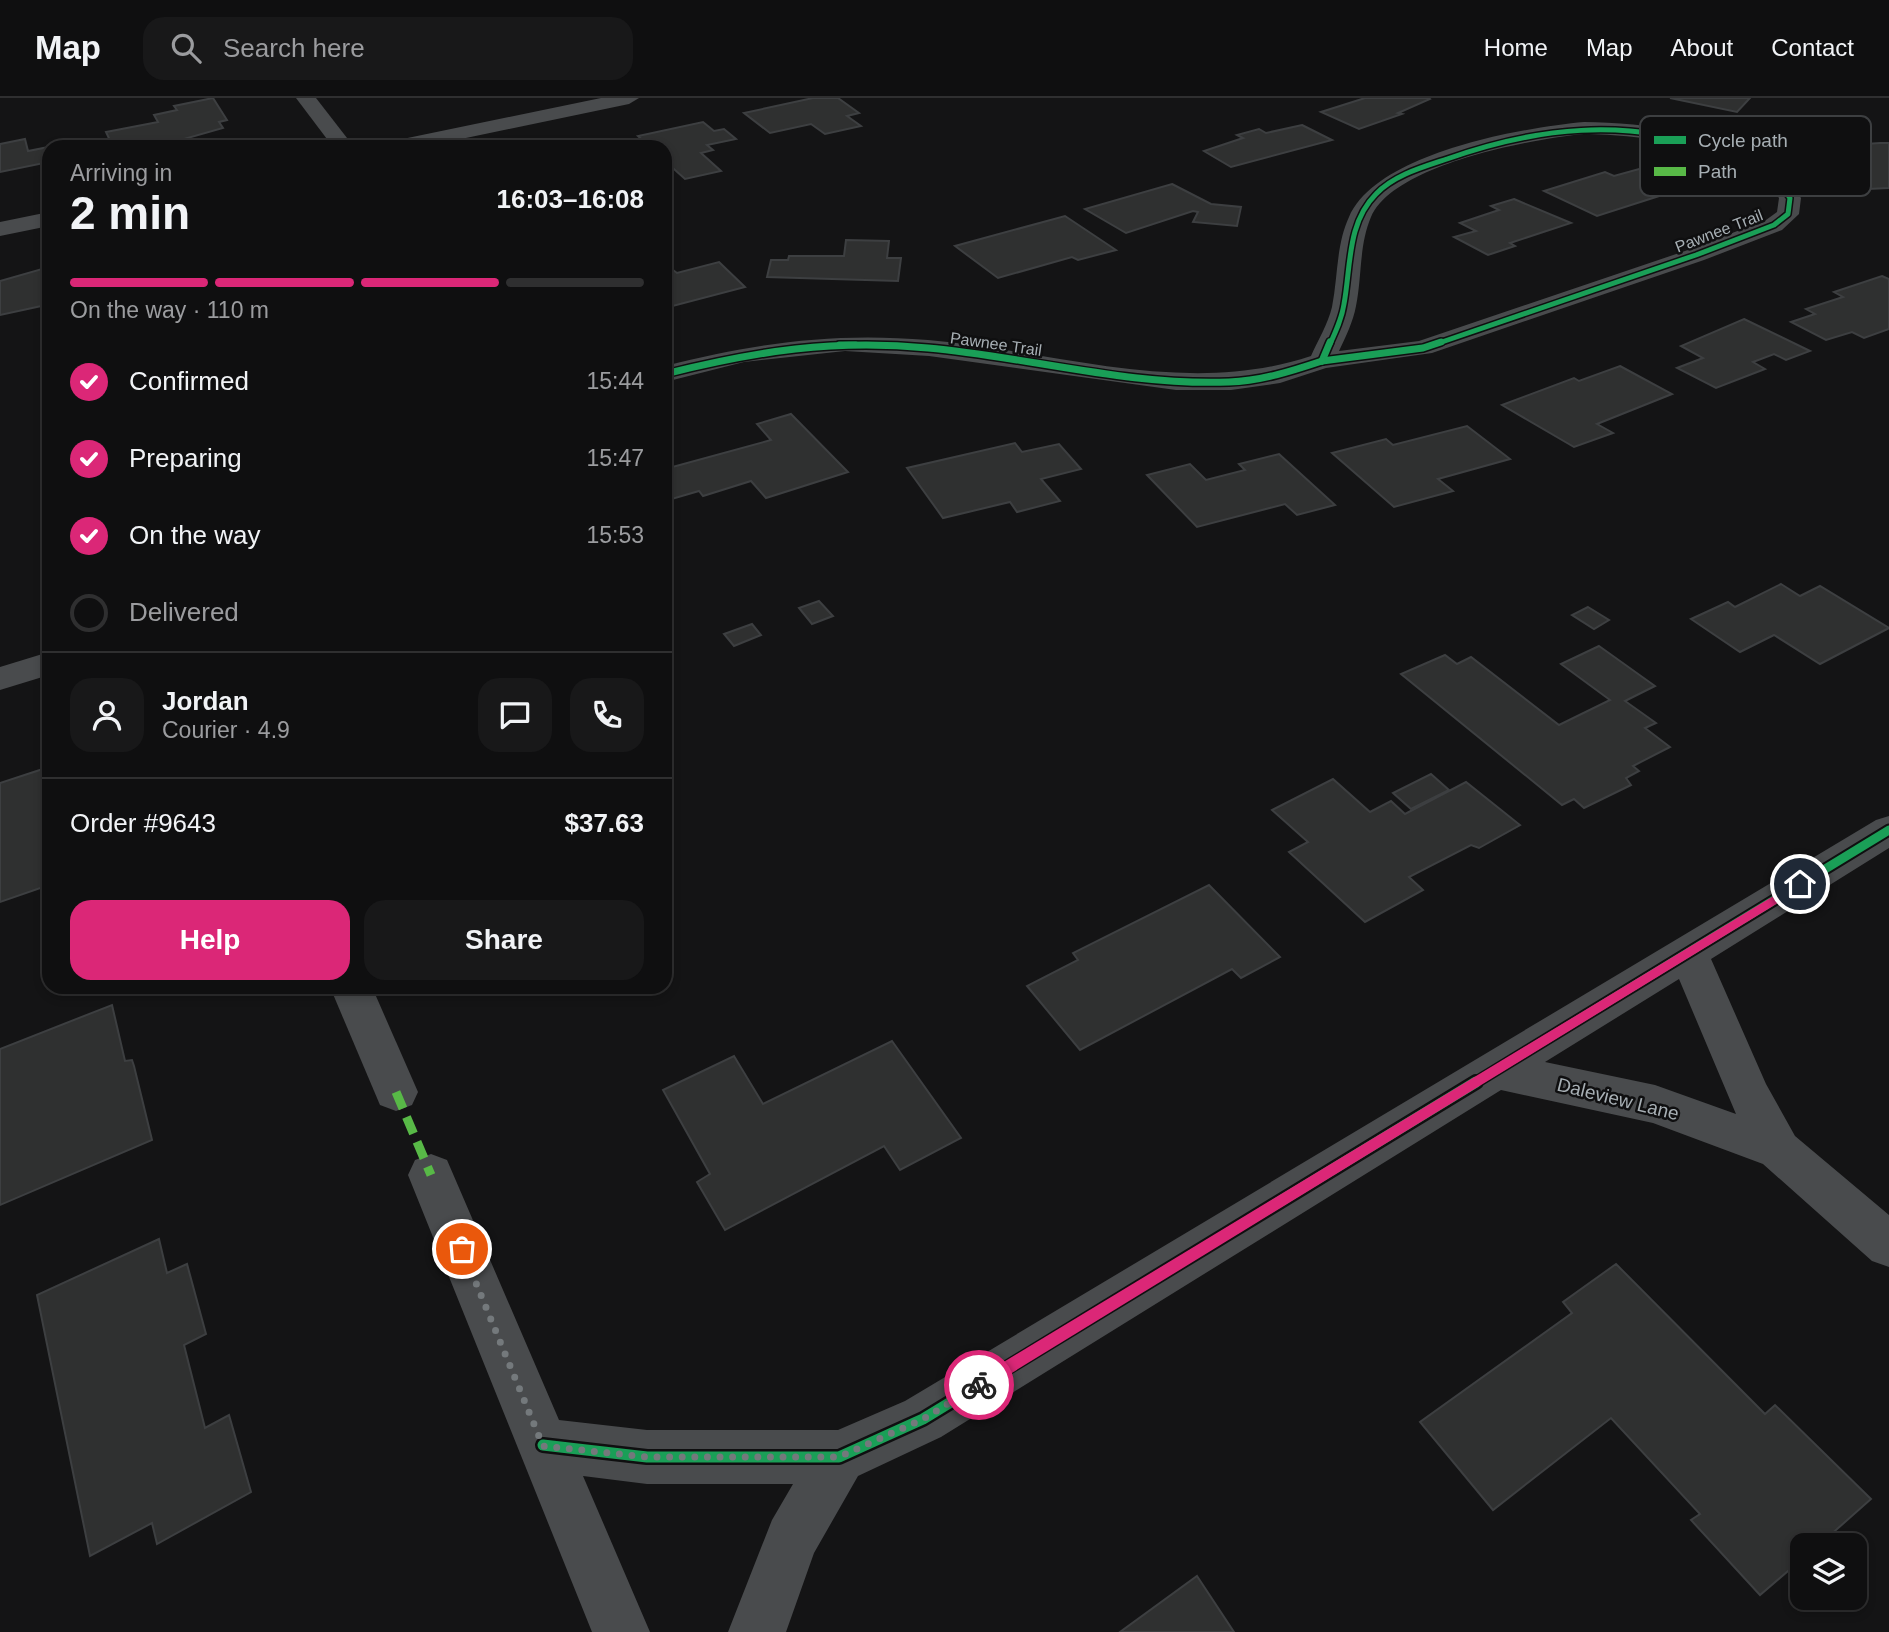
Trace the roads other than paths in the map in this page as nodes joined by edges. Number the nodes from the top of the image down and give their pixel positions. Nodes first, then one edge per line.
1 (306, 98) edge
2 (629, 98) edge
3 (1640, 132) edge
4 (339, 140) edge
5 (427, 140) edge
6 (1788, 196) edge
7 (42, 220) edge
8 (0, 229) edge
9 (1322, 361) junction
10 (672, 372) edge
11 (42, 665) edge
12 (0, 679) edge
13 (1889, 830) edge
14 (1688, 952) junction
15 (354, 994) edge
16 (1495, 1070) junction
17 (396, 1093) dead end
18 (1779, 1150) junction
19 (431, 1175) dead end
20 (1889, 1245) edge
21 (543, 1446) junction
22 (839, 1457) junction
23 (621, 1632) edge
24 (757, 1632) edge

1 - 4 street
2 - 5 street
3 - 9 street, Pawnee Trail
6 - 9 street, Pawnee Trail
7 - 8 street
9 - 10 street, Pawnee Trail
11 - 12 street
13 - 14 street
14 - 16 street
14 - 18 street, Daleview Lane
15 - 17 street
16 - 18 street, Daleview Lane
16 - 22 street
18 - 20 street, Daleview Lane
19 - 21 street
21 - 22 street
21 - 23 street
22 - 24 street

